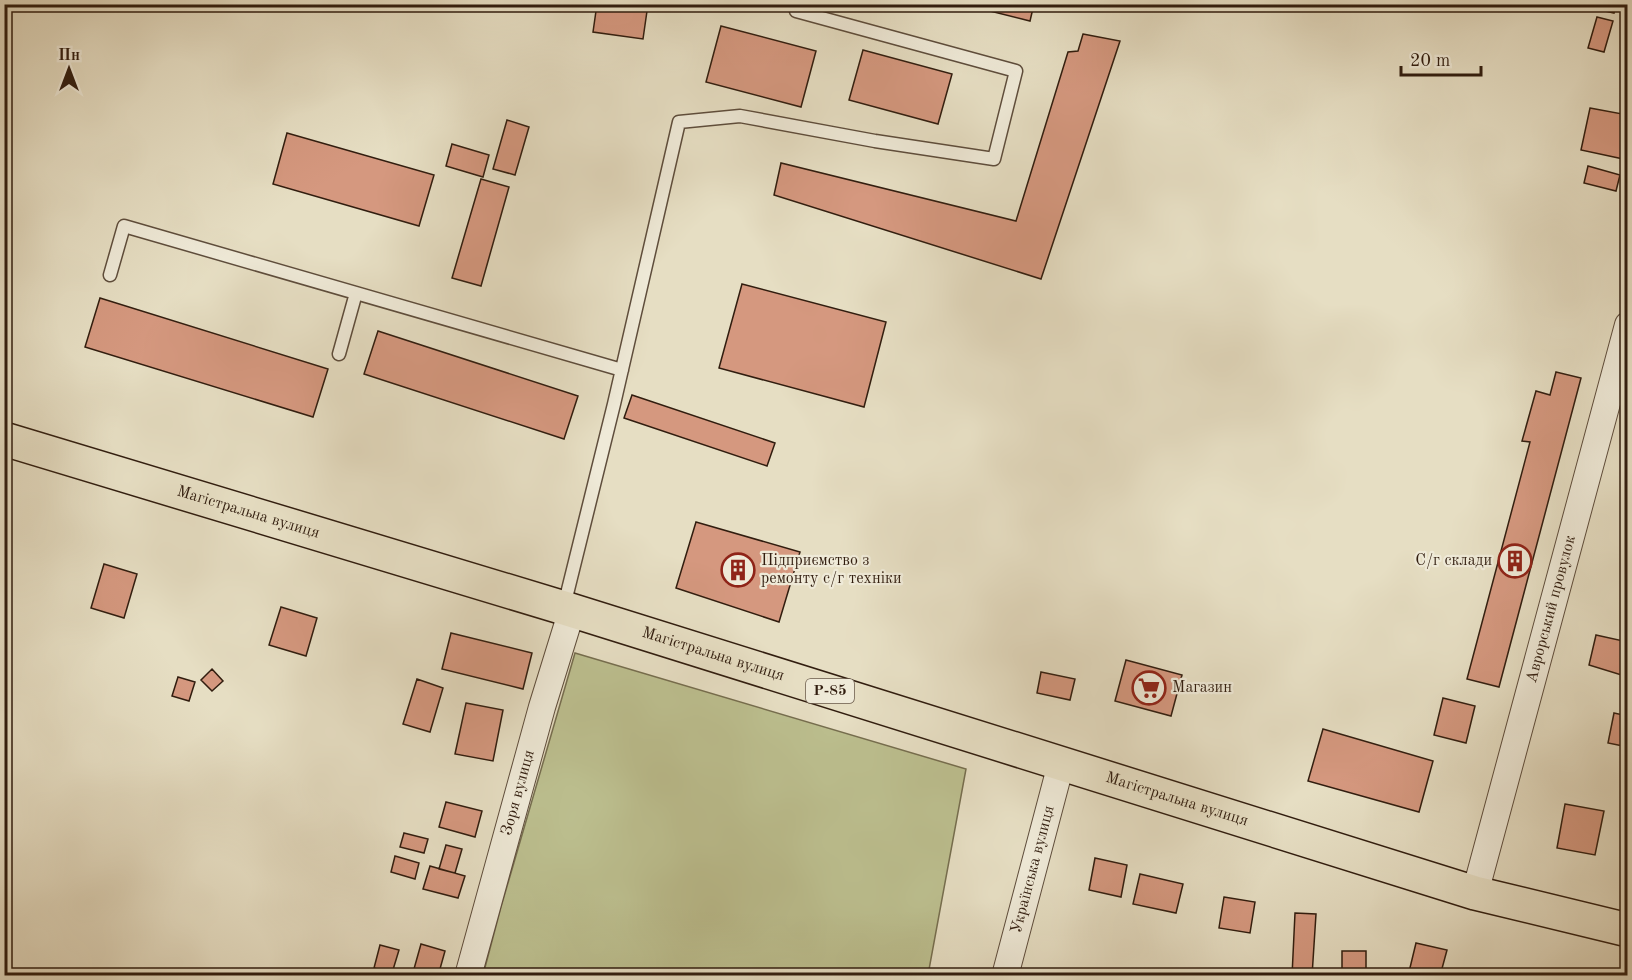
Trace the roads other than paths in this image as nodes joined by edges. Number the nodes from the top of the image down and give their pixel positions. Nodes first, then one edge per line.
1 (796, 11) dead end
2 (110, 275) dead end
3 (356, 293) junction
4 (1628, 325) edge
5 (339, 354) dead end
6 (622, 369) junction
7 (19, 444) edge
8 (568, 609) junction
9 (1061, 764) junction
10 (1474, 893) junction
11 (1628, 930) edge
12 (468, 975) edge
13 (1005, 975) edge

1 - 6 lane
2 - 3 lane
3 - 5 lane
3 - 6 lane
4 - 10 street, Аврорський провулок
6 - 8 lane
7 - 8 main road, Магістральна вулиця / Р-85
8 - 9 main road, Магістральна вулиця / Р-85
8 - 12 street, Зоря вулиця
9 - 10 main road, Магістральна вулиця / Р-85
9 - 13 street, Українська вулиця
10 - 11 main road, Магістральна вулиця / Р-85

